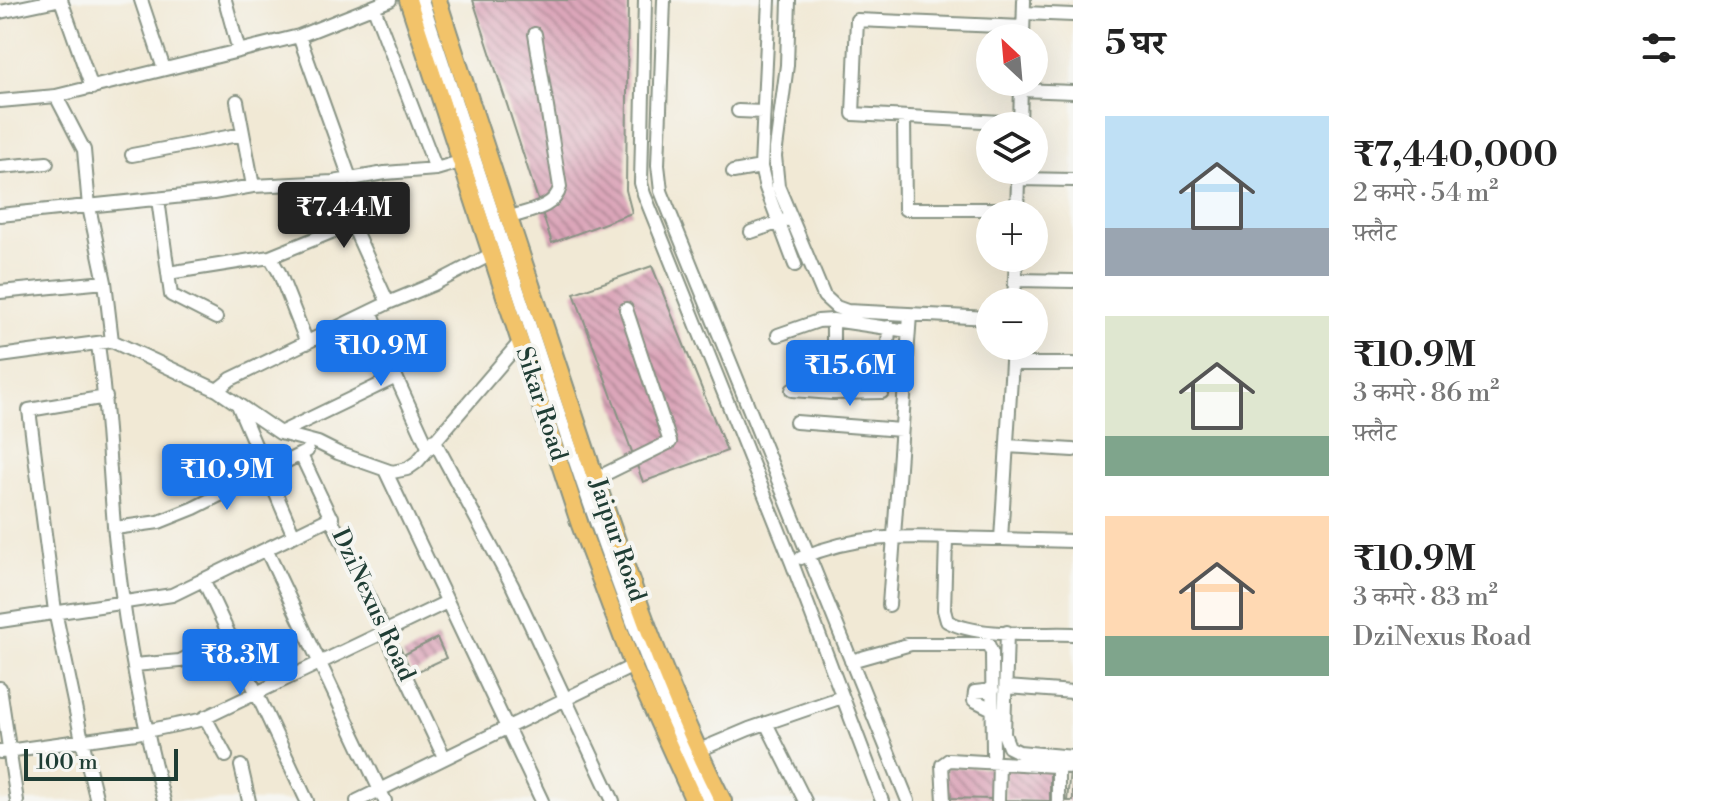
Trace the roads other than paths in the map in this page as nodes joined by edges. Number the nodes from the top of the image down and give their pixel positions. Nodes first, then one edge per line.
1 (59, 0) edge
2 (141, 0) edge
3 (225, 0) edge
4 (390, 0) edge
5 (408, 0) edge
6 (422, 0) edge
7 (438, 0) edge
8 (645, 0) edge
9 (664, 0) edge
10 (769, 0) edge
11 (789, 0) edge
12 (1024, 6) edge
13 (374, 8) junction
14 (0, 12) edge
15 (1073, 15) edge
16 (976, 29) edge
17 (535, 34) dead end
18 (299, 36) junction
19 (768, 37) junction
20 (788, 38) junction
21 (239, 51) junction
22 (164, 69) junction
23 (92, 88) junction
24 (1048, 89) edge
25 (1073, 92) edge
26 (56, 96) junction
27 (0, 101) edge
28 (237, 101) dead end
29 (738, 111) dead end
30 (763, 112) junction
31 (904, 117) junction
32 (976, 121) edge
33 (243, 134) junction
34 (132, 155) dead end
35 (460, 162) junction
36 (47, 163) dead end
37 (0, 167) edge
38 (761, 167) junction
39 (436, 169) junction
40 (733, 172) dead end
41 (1048, 177) edge
42 (350, 178) junction
43 (1073, 180) edge
44 (333, 182) junction
45 (253, 186) junction
46 (158, 199) junction
47 (89, 207) junction
48 (976, 211) edge
49 (0, 215) edge
50 (508, 218) junction
51 (784, 221) junction
52 (351, 224) junction
53 (751, 232) dead end
54 (492, 254) junction
55 (270, 257) junction
56 (795, 265) dead end
57 (1015, 272) edge
58 (168, 273) junction
59 (1015, 280) junction
60 (1073, 281) edge
61 (105, 282) junction
62 (1015, 288) edge
63 (0, 292) edge
64 (388, 303) junction
65 (626, 309) dead end
66 (372, 313) junction
67 (910, 315) junction
68 (976, 317) edge
69 (216, 318) dead end
70 (833, 320) junction
71 (889, 327) junction
72 (908, 331) junction
73 (778, 335) dead end
74 (112, 341) junction
75 (520, 342) junction
76 (307, 343) junction
77 (98, 345) junction
78 (0, 356) edge
79 (1013, 360) edge
80 (1013, 364) junction
81 (1073, 364) edge
82 (396, 377) junction
83 (217, 390) junction
84 (792, 390) dead end
85 (833, 393) junction
86 (106, 397) junction
87 (238, 405) junction
88 (796, 422) dead end
89 (901, 430) junction
90 (280, 433) junction
91 (318, 443) junction
92 (431, 444) junction
93 (1007, 446) junction
94 (1073, 450) edge
95 (301, 455) junction
96 (385, 470) junction
97 (265, 473) junction
98 (595, 479) junction
99 (332, 517) junction
100 (115, 528) junction
101 (894, 535) junction
102 (294, 536) junction
103 (946, 539) junction
104 (1001, 539) junction
105 (1073, 541) edge
106 (266, 549) junction
107 (808, 555) junction
108 (792, 563) junction
109 (203, 579) junction
110 (125, 602) junction
111 (447, 602) junction
112 (889, 605) dead end
113 (55, 611) junction
114 (0, 621) edge
115 (387, 632) junction
116 (1007, 632) junction
117 (1073, 634) edge
118 (231, 636) junction
119 (851, 661) junction
120 (321, 663) junction
121 (134, 665) junction
122 (633, 666) junction
123 (1007, 687) junction
124 (0, 688) edge
125 (993, 690) junction
126 (258, 692) junction
127 (1073, 692) edge
128 (842, 697) junction
129 (565, 700) junction
130 (994, 710) junction
131 (205, 717) junction
132 (766, 723) junction
133 (507, 729) junction
134 (145, 731) junction
135 (82, 740) junction
136 (5, 751) edge
137 (697, 751) junction
138 (226, 756) dead end
139 (444, 757) junction
140 (1073, 757) edge
141 (996, 758) junction
142 (241, 766) dead end
143 (1058, 766) junction
144 (1073, 767) edge
145 (382, 795) edge
146 (17, 801) edge
147 (97, 801) edge
148 (164, 801) edge
149 (249, 801) edge
150 (307, 801) edge
151 (357, 801) edge
152 (542, 801) edge
153 (613, 801) edge
154 (694, 801) edge
155 (709, 801) edge
156 (723, 801) edge
157 (805, 801) edge
158 (882, 801) edge
159 (908, 801) edge
160 (944, 801) edge
161 (998, 801) edge
162 (1058, 801) edge

1 - 14 street
1 - 23 street
2 - 22 street
3 - 21 street
4 - 13 street
5 - 35 main road, Sikar Road
6 - 155 street
7 - 50 main road, Jaipur Road
8 - 108 street
9 - 107 street
10 - 19 street
11 - 20 street
12 - 15 street
13 - 18 street
13 - 39 street
16 - 31 street
17 - 50 street
18 - 21 street
18 - 42 street
19 - 20 street
19 - 30 street
20 - 51 street
21 - 22 street
22 - 23 street
23 - 26 street
24 - 25 street
26 - 27 street
26 - 47 street
28 - 33 street
29 - 30 street
30 - 38 street
31 - 32 street
31 - 48 street
33 - 34 street
33 - 45 street
35 - 39 street
35 - 54 main road, Sikar Road
36 - 37 street
38 - 40 street
38 - 51 street
39 - 42 street
41 - 43 street
42 - 44 street
44 - 45 street
44 - 52 street
45 - 46 street
46 - 47 street
46 - 58 street
47 - 49 street
47 - 61 street
50 - 98 main road, Jaipur Road
51 - 53 street
51 - 56 street
51 - 67 street
52 - 55 street
52 - 64 street
54 - 64 street
54 - 75 main road, Sikar Road
55 - 58 street
55 - 76 street
57 - 59 street
58 - 69 street
59 - 60 street
59 - 62 street
61 - 63 street
61 - 74 street
64 - 66 street
65 - 98 street
66 - 76 street
66 - 82 street
67 - 68 street
67 - 72 street
70 - 71 street
70 - 73 street
70 - 85 street
71 - 72 street
71 - 85 street
72 - 89 street
74 - 77 street
74 - 83 street
75 - 92 street
75 - 122 main road, Sikar Road
76 - 83 street
77 - 78 street
77 - 86 street
79 - 80 street
80 - 81 street
80 - 93 street
82 - 90 street
82 - 92 street
83 - 87 street
84 - 85 street
86 - 100 street
86 - 113 street
87 - 90 street
87 - 97 street
88 - 89 street
89 - 101 street
90 - 91 street
91 - 95 street
91 - 96 street
92 - 96 street
92 - 129 street
93 - 94 street
93 - 104 street
95 - 97 street
95 - 99 street, DziNexus Road
96 - 111 street
97 - 100 street
97 - 102 street
98 - 137 main road, Jaipur Road
99 - 102 street
99 - 115 street, DziNexus Road
100 - 110 street
101 - 103 street
101 - 107 street
101 - 112 street
102 - 106 street
103 - 104 street
103 - 116 street
104 - 105 street
106 - 109 street
106 - 120 street
107 - 108 street
107 - 119 street
108 - 128 street
109 - 110 street
109 - 118 street
110 - 113 street
110 - 121 street
111 - 115 street
111 - 133 street
113 - 114 street
113 - 135 street
115 - 120 street
115 - 139 street, DziNexus Road
116 - 117 street
116 - 123 street
118 - 121 street
118 - 126 street
119 - 125 street
119 - 159 street
120 - 126 street
120 - 145 street
121 - 134 street
122 - 129 street
122 - 154 main road, Sikar Road
123 - 127 street
123 - 140 street
124 - 136 street
125 - 130 street
125 - 130 street
126 - 131 street
126 - 150 street
128 - 132 street
128 - 158 street
129 - 133 street
129 - 153 street
130 - 141 street
131 - 134 street
131 - 138 street
132 - 137 street
132 - 157 street
133 - 139 street
133 - 152 street
134 - 135 street
134 - 148 street
135 - 136 street
135 - 147 street
136 - 146 street
137 - 156 main road, Jaipur Road
139 - 145 street
141 - 143 street
141 - 160 street
141 - 161 street
142 - 149 street
143 - 144 street
143 - 162 street
145 - 151 street

